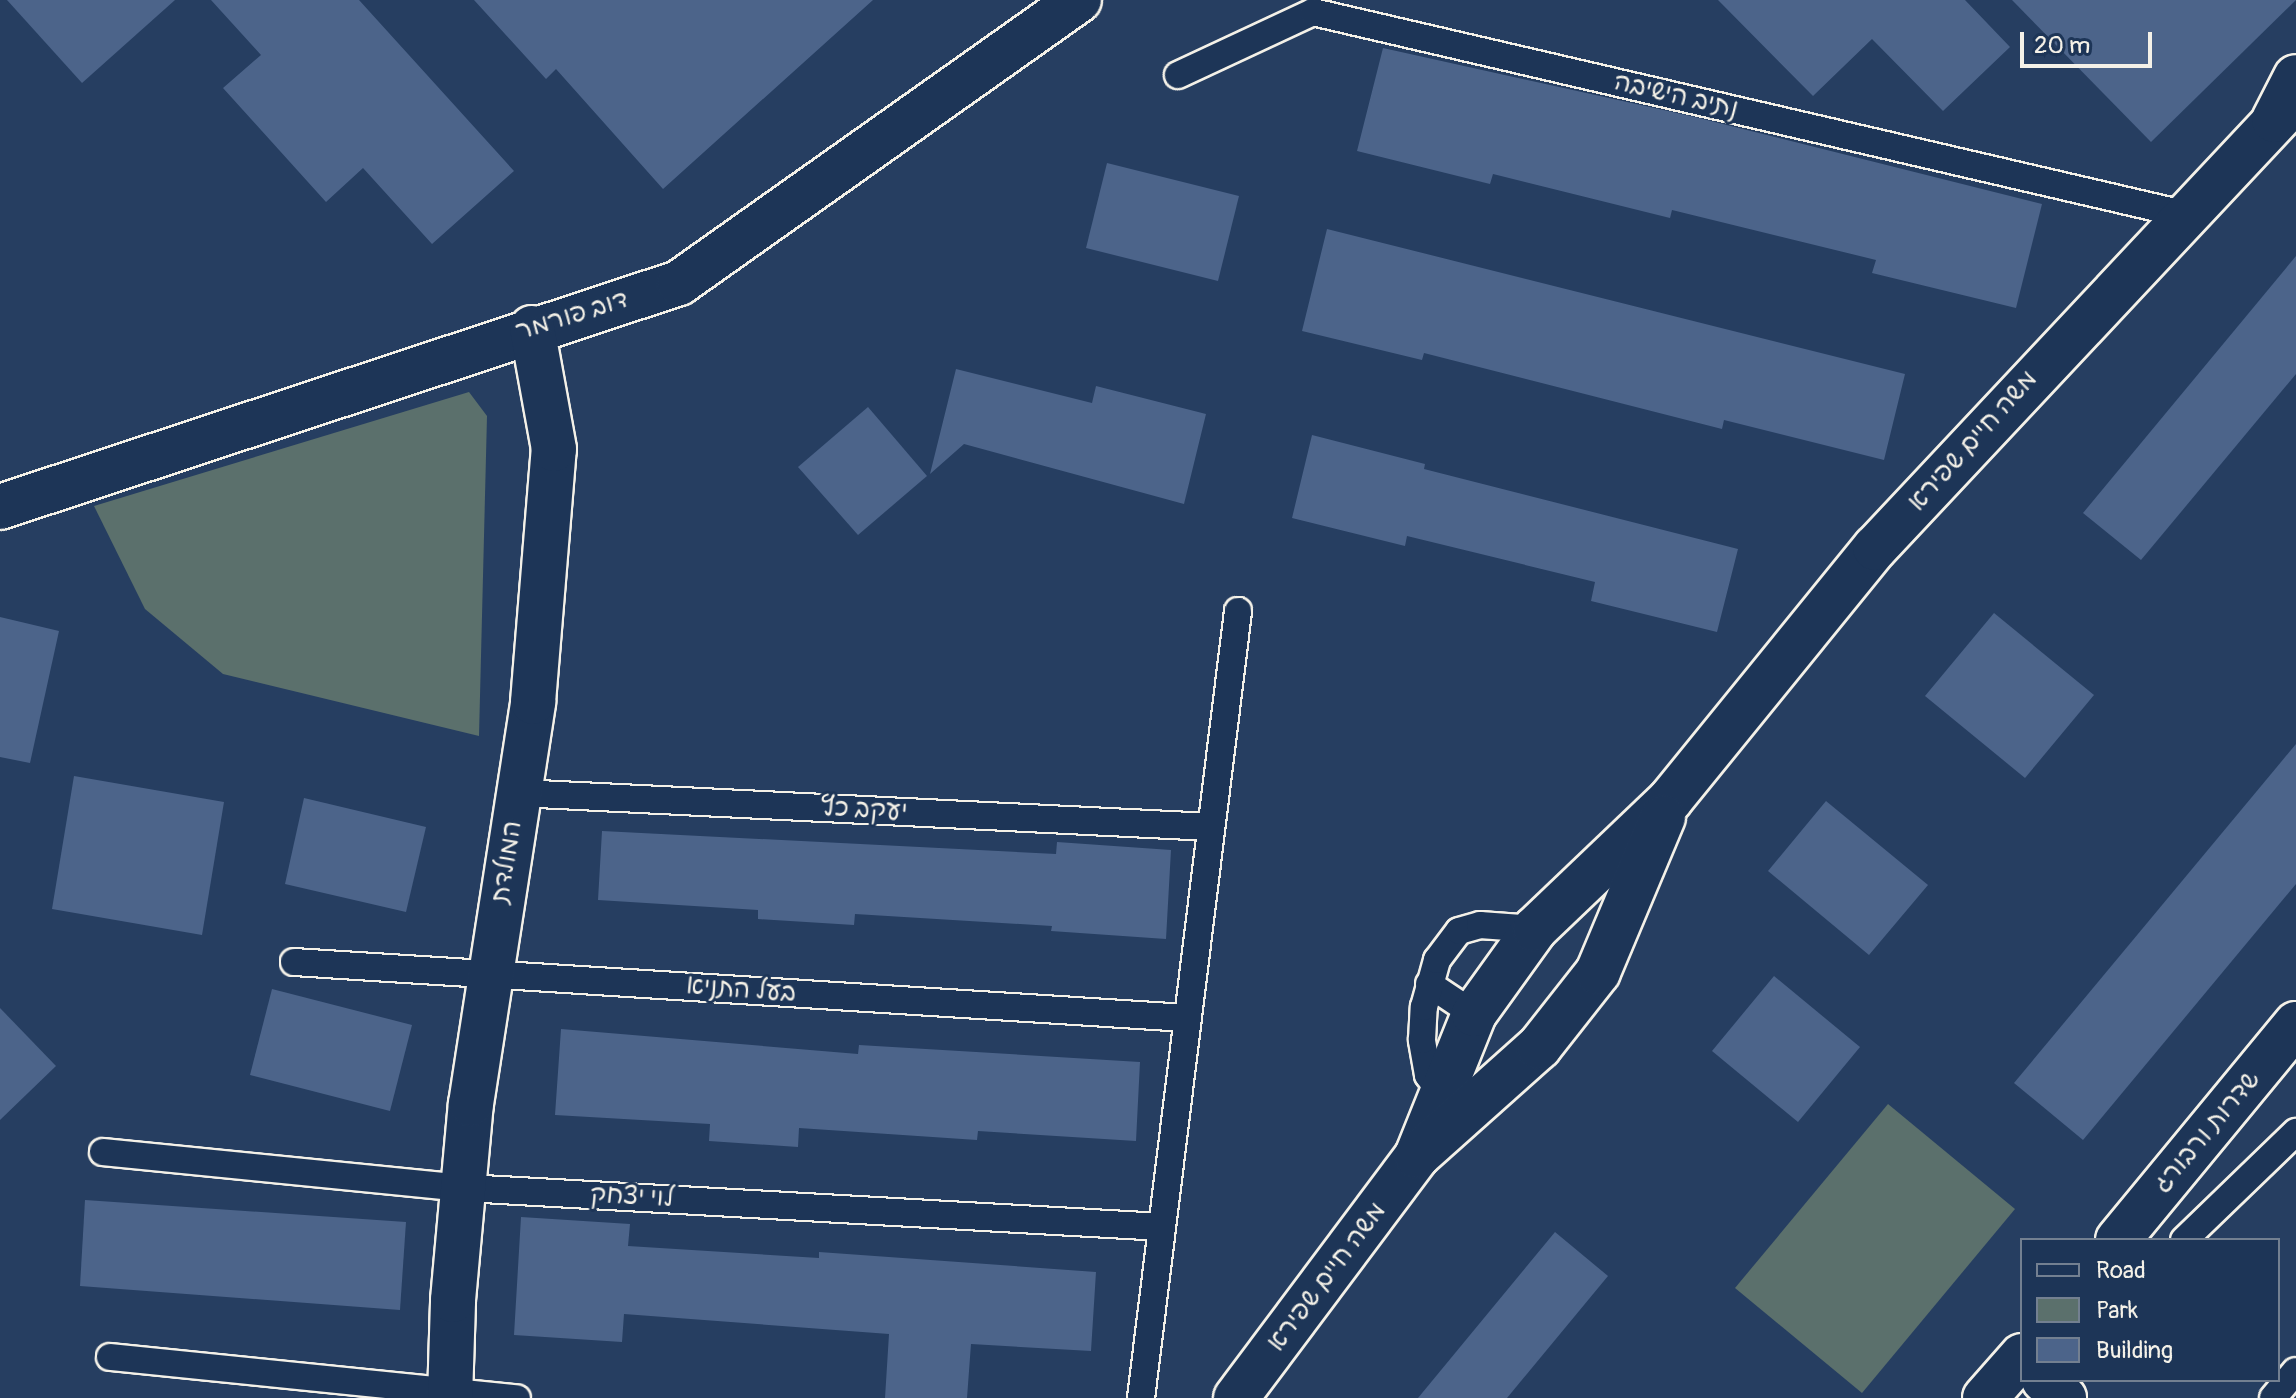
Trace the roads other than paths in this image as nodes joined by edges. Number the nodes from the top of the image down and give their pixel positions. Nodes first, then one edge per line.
1 (1079, 0) edge
2 (1178, 75) dead end
3 (2296, 77) edge
4 (2289, 110) edge
5 (2183, 214) junction
6 (532, 328) junction
7 (0, 507) edge
8 (1238, 611) dead end
9 (518, 793) junction
10 (1670, 800) junction
11 (1211, 827) junction
12 (1535, 929) junction
13 (294, 962) dead end
14 (1598, 972) junction
15 (490, 974) junction
16 (1429, 984) junction
17 (1474, 1014) junction
18 (1187, 1018) junction
19 (2296, 1024) edge
20 (1539, 1047) junction
21 (1440, 1092) junction
22 (2296, 1132) edge
23 (103, 1152) dead end
24 (1417, 1156) junction
25 (465, 1188) junction
26 (1162, 1227) junction
27 (2120, 1238) edge
28 (2186, 1238) edge
29 (110, 1357) dead end
30 (2020, 1358) edge
31 (2296, 1371) edge
32 (2040, 1382) edge
33 (2044, 1382) edge
34 (450, 1396) edge
35 (517, 1398) edge
36 (1141, 1398) edge
37 (1236, 1398) edge
38 (1985, 1398) edge
39 (2026, 1398) edge
40 (2064, 1398) edge
41 (2273, 1398) edge

1 - 6 street, דוב פורמר
2 - 5 lane, נתיב הישיבה
3 - 4 street, משה חיים שפירא
4 - 5 street, משה חיים שפירא
5 - 10 street, משה חיים שפירא
6 - 7 street, דוב פורמר
6 - 9 street, המולדת
8 - 11 lane
9 - 11 lane, יעקב כץ
9 - 15 street, המולדת
10 - 12 street, משה חיים שפירא
10 - 14 street, משה חיים שפירא
11 - 18 lane
12 - 14 street
12 - 16 lane
12 - 17 street, משה חיים שפירא
13 - 15 lane, בעל התניא
14 - 20 street, משה חיים שפירא
15 - 18 lane, בעל התניא
15 - 25 street, המולדת
16 - 17 lane
16 - 21 lane
17 - 20 street
17 - 21 street, משה חיים שפירא
18 - 26 lane
19 - 27 street, שדרות ורבורג
20 - 24 street, משה חיים שפירא
21 - 24 street, משה חיים שפירא
22 - 28 lane
23 - 25 lane, לוי יצחק
24 - 37 street, משה חיים שפירא
25 - 26 lane, לוי יצחק
25 - 34 street, המולדת
26 - 36 lane
29 - 34 lane
30 - 38 street
31 - 41 lane
32 - 39 lane
33 - 40 street
34 - 35 lane

